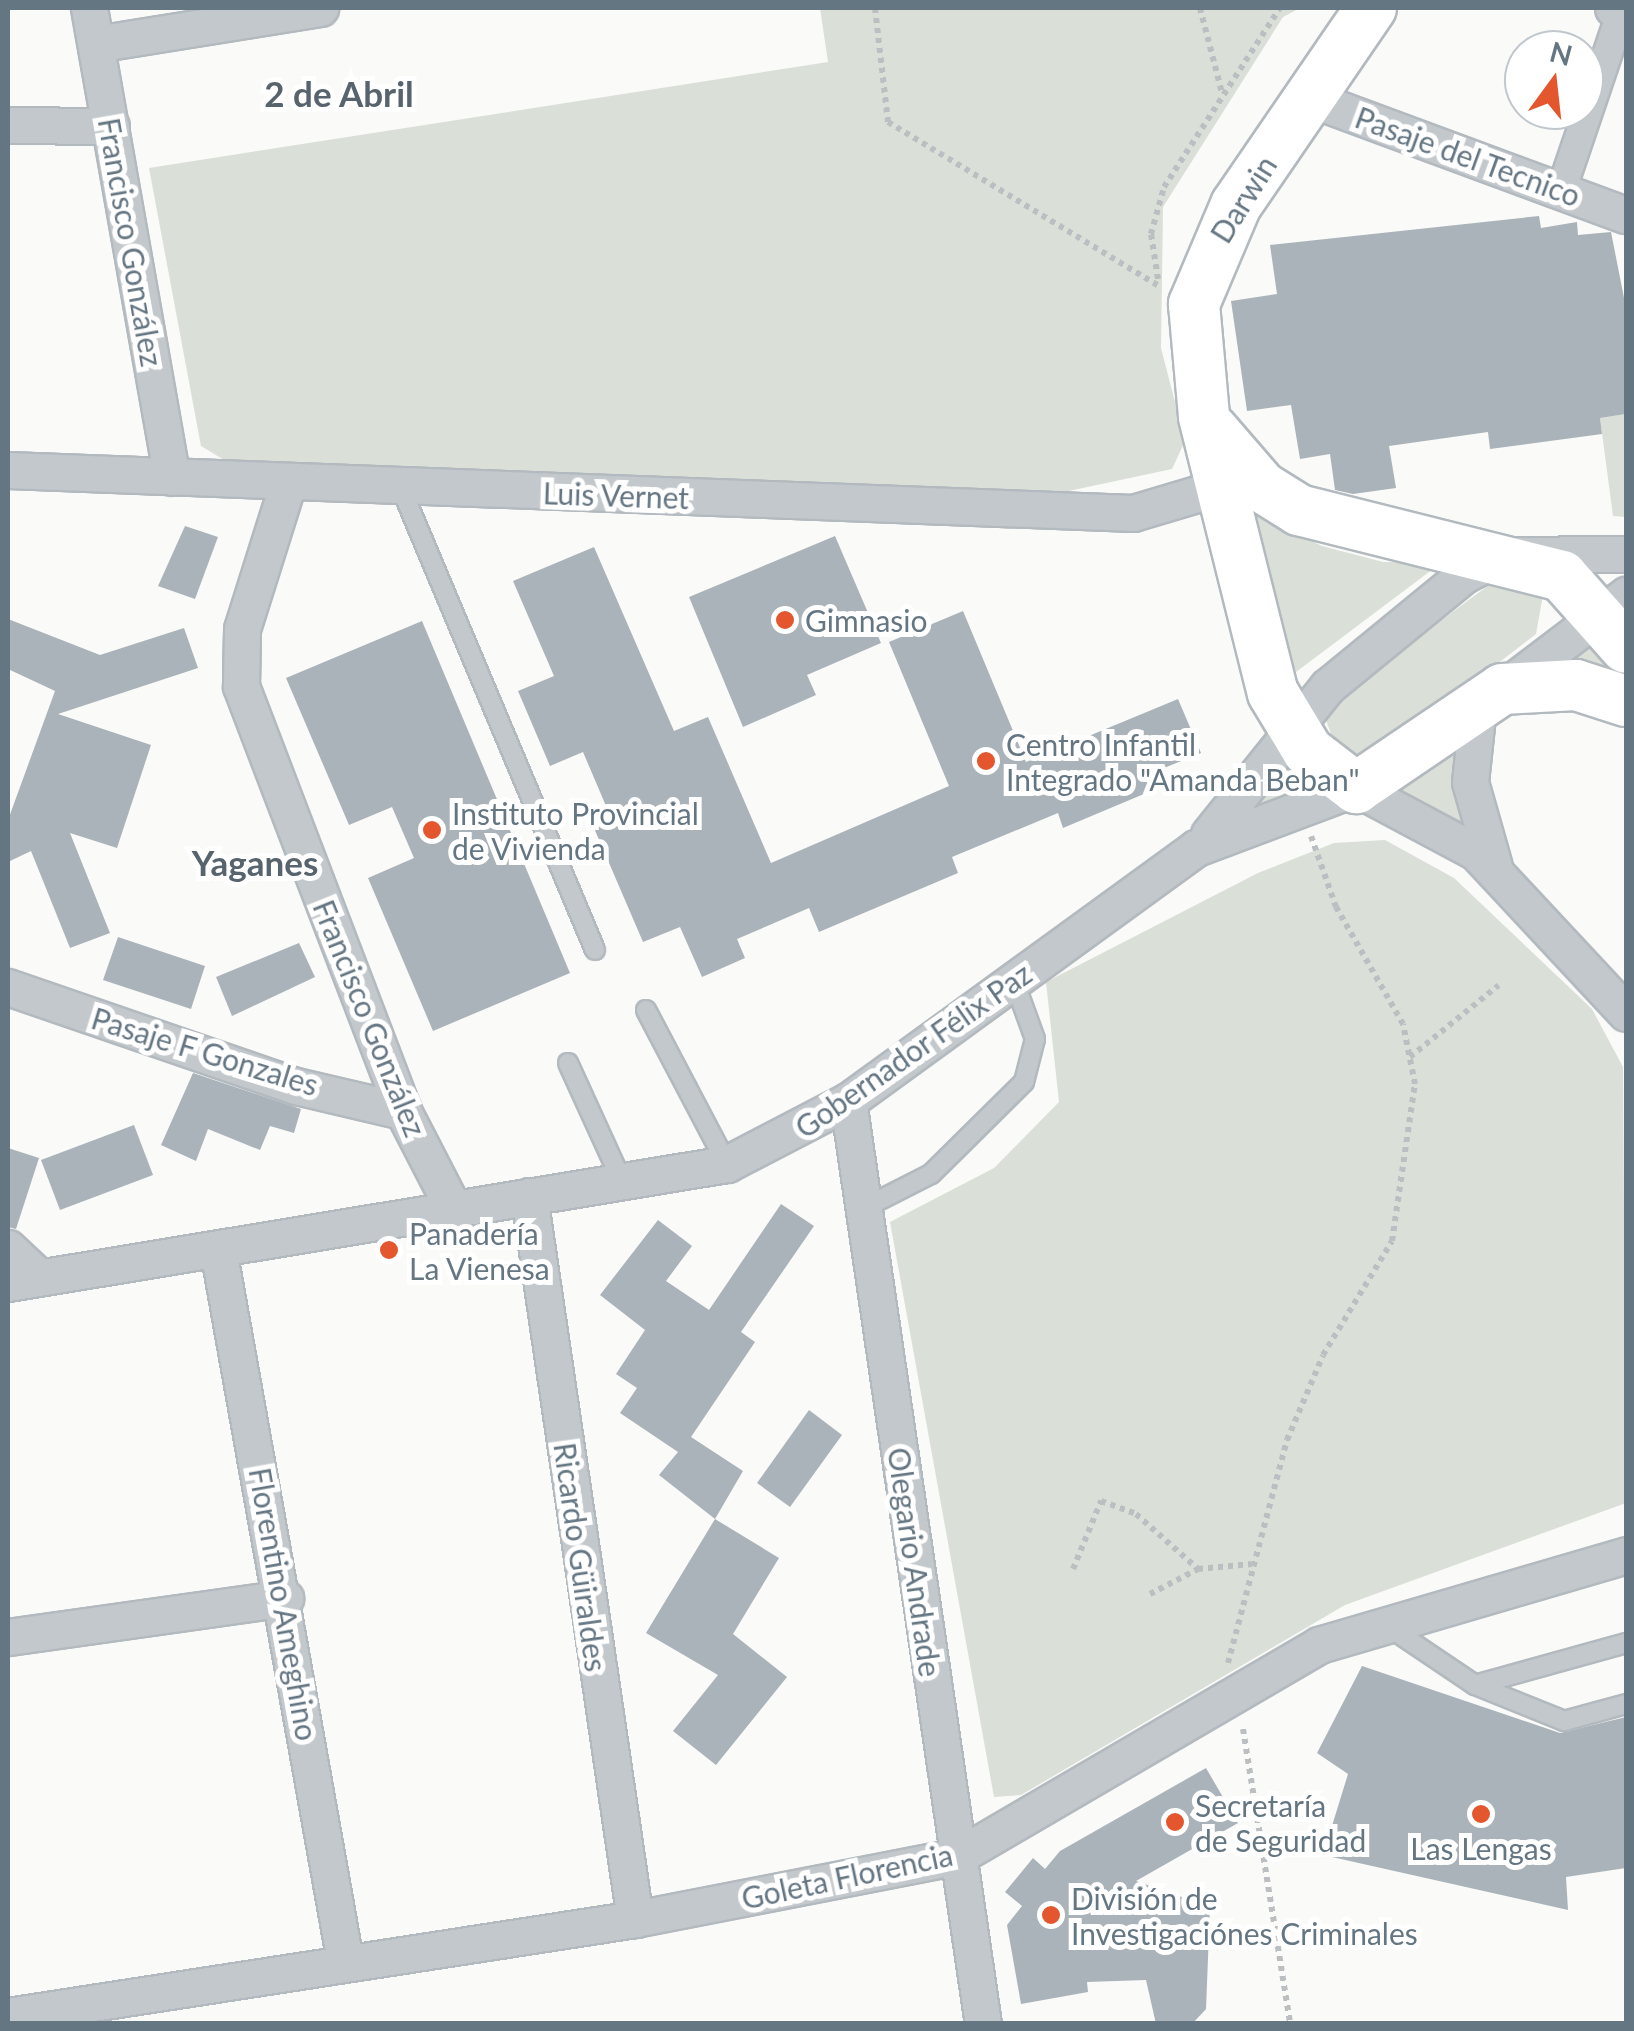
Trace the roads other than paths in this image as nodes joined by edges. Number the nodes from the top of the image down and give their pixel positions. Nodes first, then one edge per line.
1 (89, 8) edge
2 (320, 8) edge
3 (1371, 8) edge
4 (1621, 10) edge
5 (96, 44) junction
6 (1309, 98) junction
7 (8, 125) edge
8 (112, 126) junction
9 (1561, 191) junction
10 (1626, 215) edge
11 (1204, 416) junction
12 (8, 470) edge
13 (172, 477) junction
14 (288, 483) junction
15 (1220, 487) junction
16 (401, 488) junction
17 (1626, 554) edge
18 (1503, 556) junction
19 (1617, 618) edge
20 (1490, 698) junction
21 (1626, 701) edge
22 (1292, 726) junction
23 (1356, 788) junction
24 (1196, 848) junction
25 (1497, 871) junction
26 (595, 950) dead end
27 (1014, 981) junction
28 (8, 988) edge
29 (646, 1010) dead end
30 (1626, 1013) edge
31 (568, 1063) dead end
32 (848, 1101) junction
33 (403, 1110) junction
34 (726, 1164) junction
35 (624, 1186) junction
36 (529, 1196) junction
37 (453, 1208) junction
38 (864, 1208) junction
39 (8, 1248) edge
40 (218, 1249) junction
41 (23, 1280) edge
42 (1626, 1556) edge
43 (285, 1598) junction
44 (1382, 1622) junction
45 (8, 1637) edge
46 (1626, 1643) edge
47 (1475, 1685) junction
48 (1626, 1704) edge
49 (958, 1856) junction
50 (635, 1918) junction
51 (346, 1961) junction
52 (8, 2016) edge
53 (983, 2024) edge

1 - 5 street, Francisco González
2 - 5 street
3 - 6 main road, Darwin
4 - 9 street
5 - 8 street, Francisco González
6 - 9 street, Pasaje del Tecnico
6 - 11 main road, Darwin
7 - 8 street
8 - 13 street, Francisco González
9 - 10 street, Pasaje del Tecnico
11 - 15 main road, Darwin
11 - 18 main road, Darwin
12 - 13 street, Luis Vernet
13 - 14 street, Luis Vernet
14 - 16 street, Luis Vernet
14 - 33 street, Francisco González
15 - 16 street, Luis Vernet
15 - 22 main road, Darwin
16 - 26 lane
17 - 18 street
18 - 19 main road, Gobernador Félix Paz
18 - 22 street, Gobernador Félix Paz
19 - 20 street, Gobernador Félix Paz
20 - 21 main road
20 - 23 main road, Gobernador Félix Paz
20 - 25 street
22 - 23 main road, Darwin
22 - 24 street, Gobernador Félix Paz
23 - 24 street, Gobernador Félix Paz
23 - 25 street
24 - 27 street, Gobernador Félix Paz
25 - 30 street
27 - 32 street, Gobernador Félix Paz
27 - 38 lane
28 - 33 street, Pasaje F Gonzales
29 - 34 lane
31 - 35 lane
32 - 34 street, Gobernador Félix Paz
32 - 38 street, Olegario Andrade
33 - 37 street, Francisco González
34 - 35 street, Gobernador Félix Paz
35 - 36 street, Gobernador Félix Paz
36 - 37 street, Gobernador Félix Paz
36 - 50 street, Ricardo Güiraldes
37 - 40 street, Gobernador Félix Paz
38 - 49 street, Olegario Andrade
39 - 41 street
40 - 41 street, Gobernador Félix Paz
40 - 43 street, Florentino Ameghino
42 - 44 street, Goleta Florencia
43 - 45 street
43 - 51 street, Florentino Ameghino
44 - 47 lane
44 - 49 street, Goleta Florencia
46 - 47 lane
47 - 48 lane
49 - 50 street, Goleta Florencia
49 - 53 street, Olegario Andrade
50 - 51 street, Goleta Florencia
51 - 52 street, Goleta Florencia

